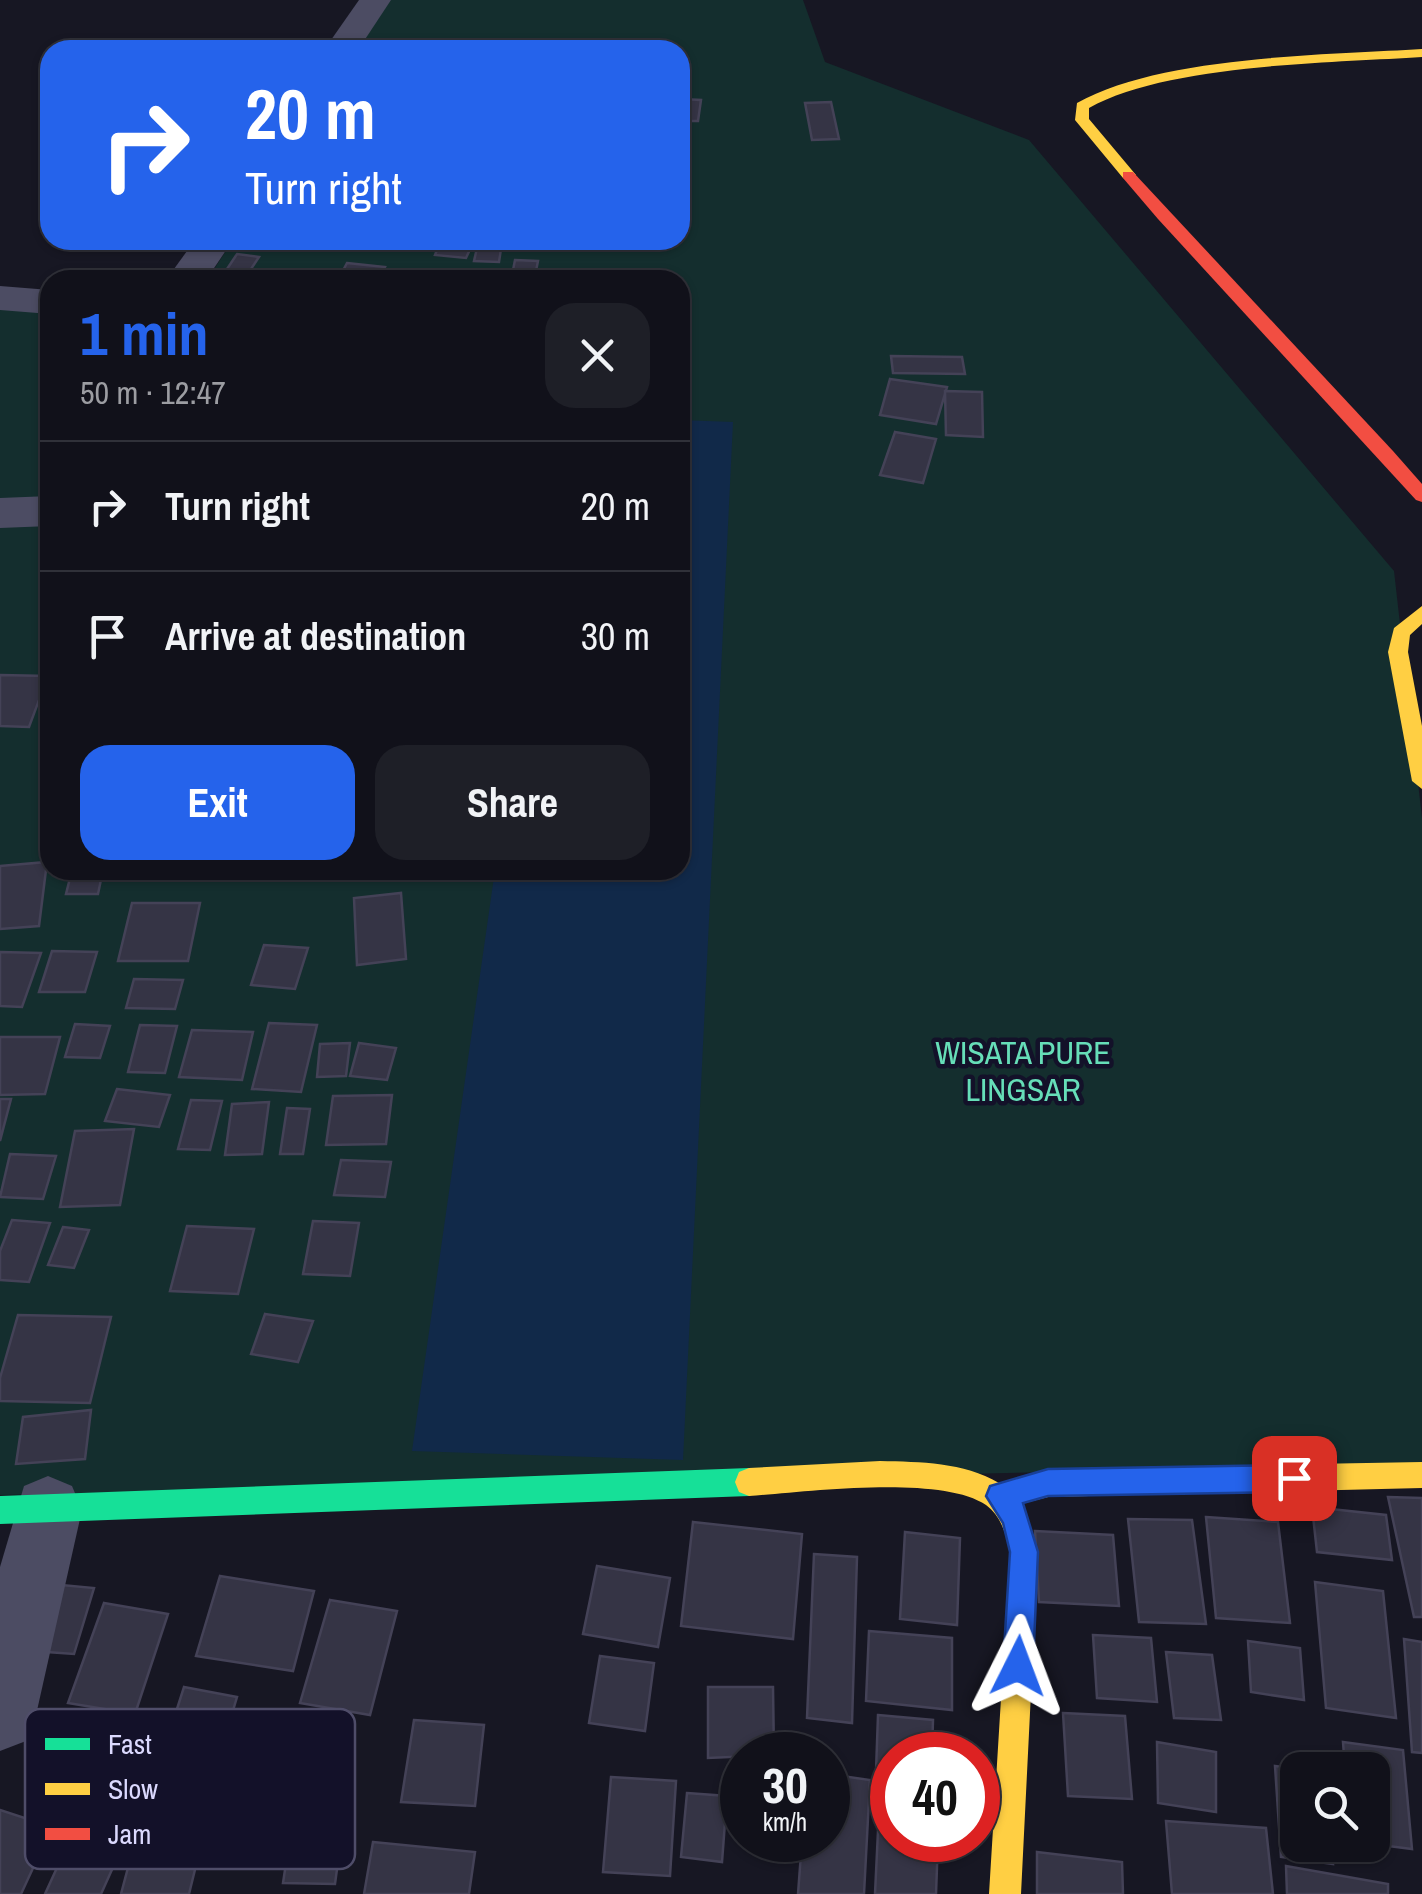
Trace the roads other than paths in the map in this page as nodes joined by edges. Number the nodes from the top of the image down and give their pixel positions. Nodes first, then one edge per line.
1 (374, 0) edge
2 (348, 40) edge
3 (1422, 53) edge
4 (0, 298) edge
5 (40, 301) edge
6 (1422, 496) edge
7 (1422, 614) edge
8 (1422, 781) edge
9 (1422, 1475) edge
10 (1000, 1496) junction
11 (24, 1510) edge
12 (0, 1715) edge
13 (1005, 1894) edge

1 - 2 street
3 - 6 street
4 - 5 street
7 - 8 street
9 - 10 street
10 - 11 street
10 - 13 street
11 - 12 street

